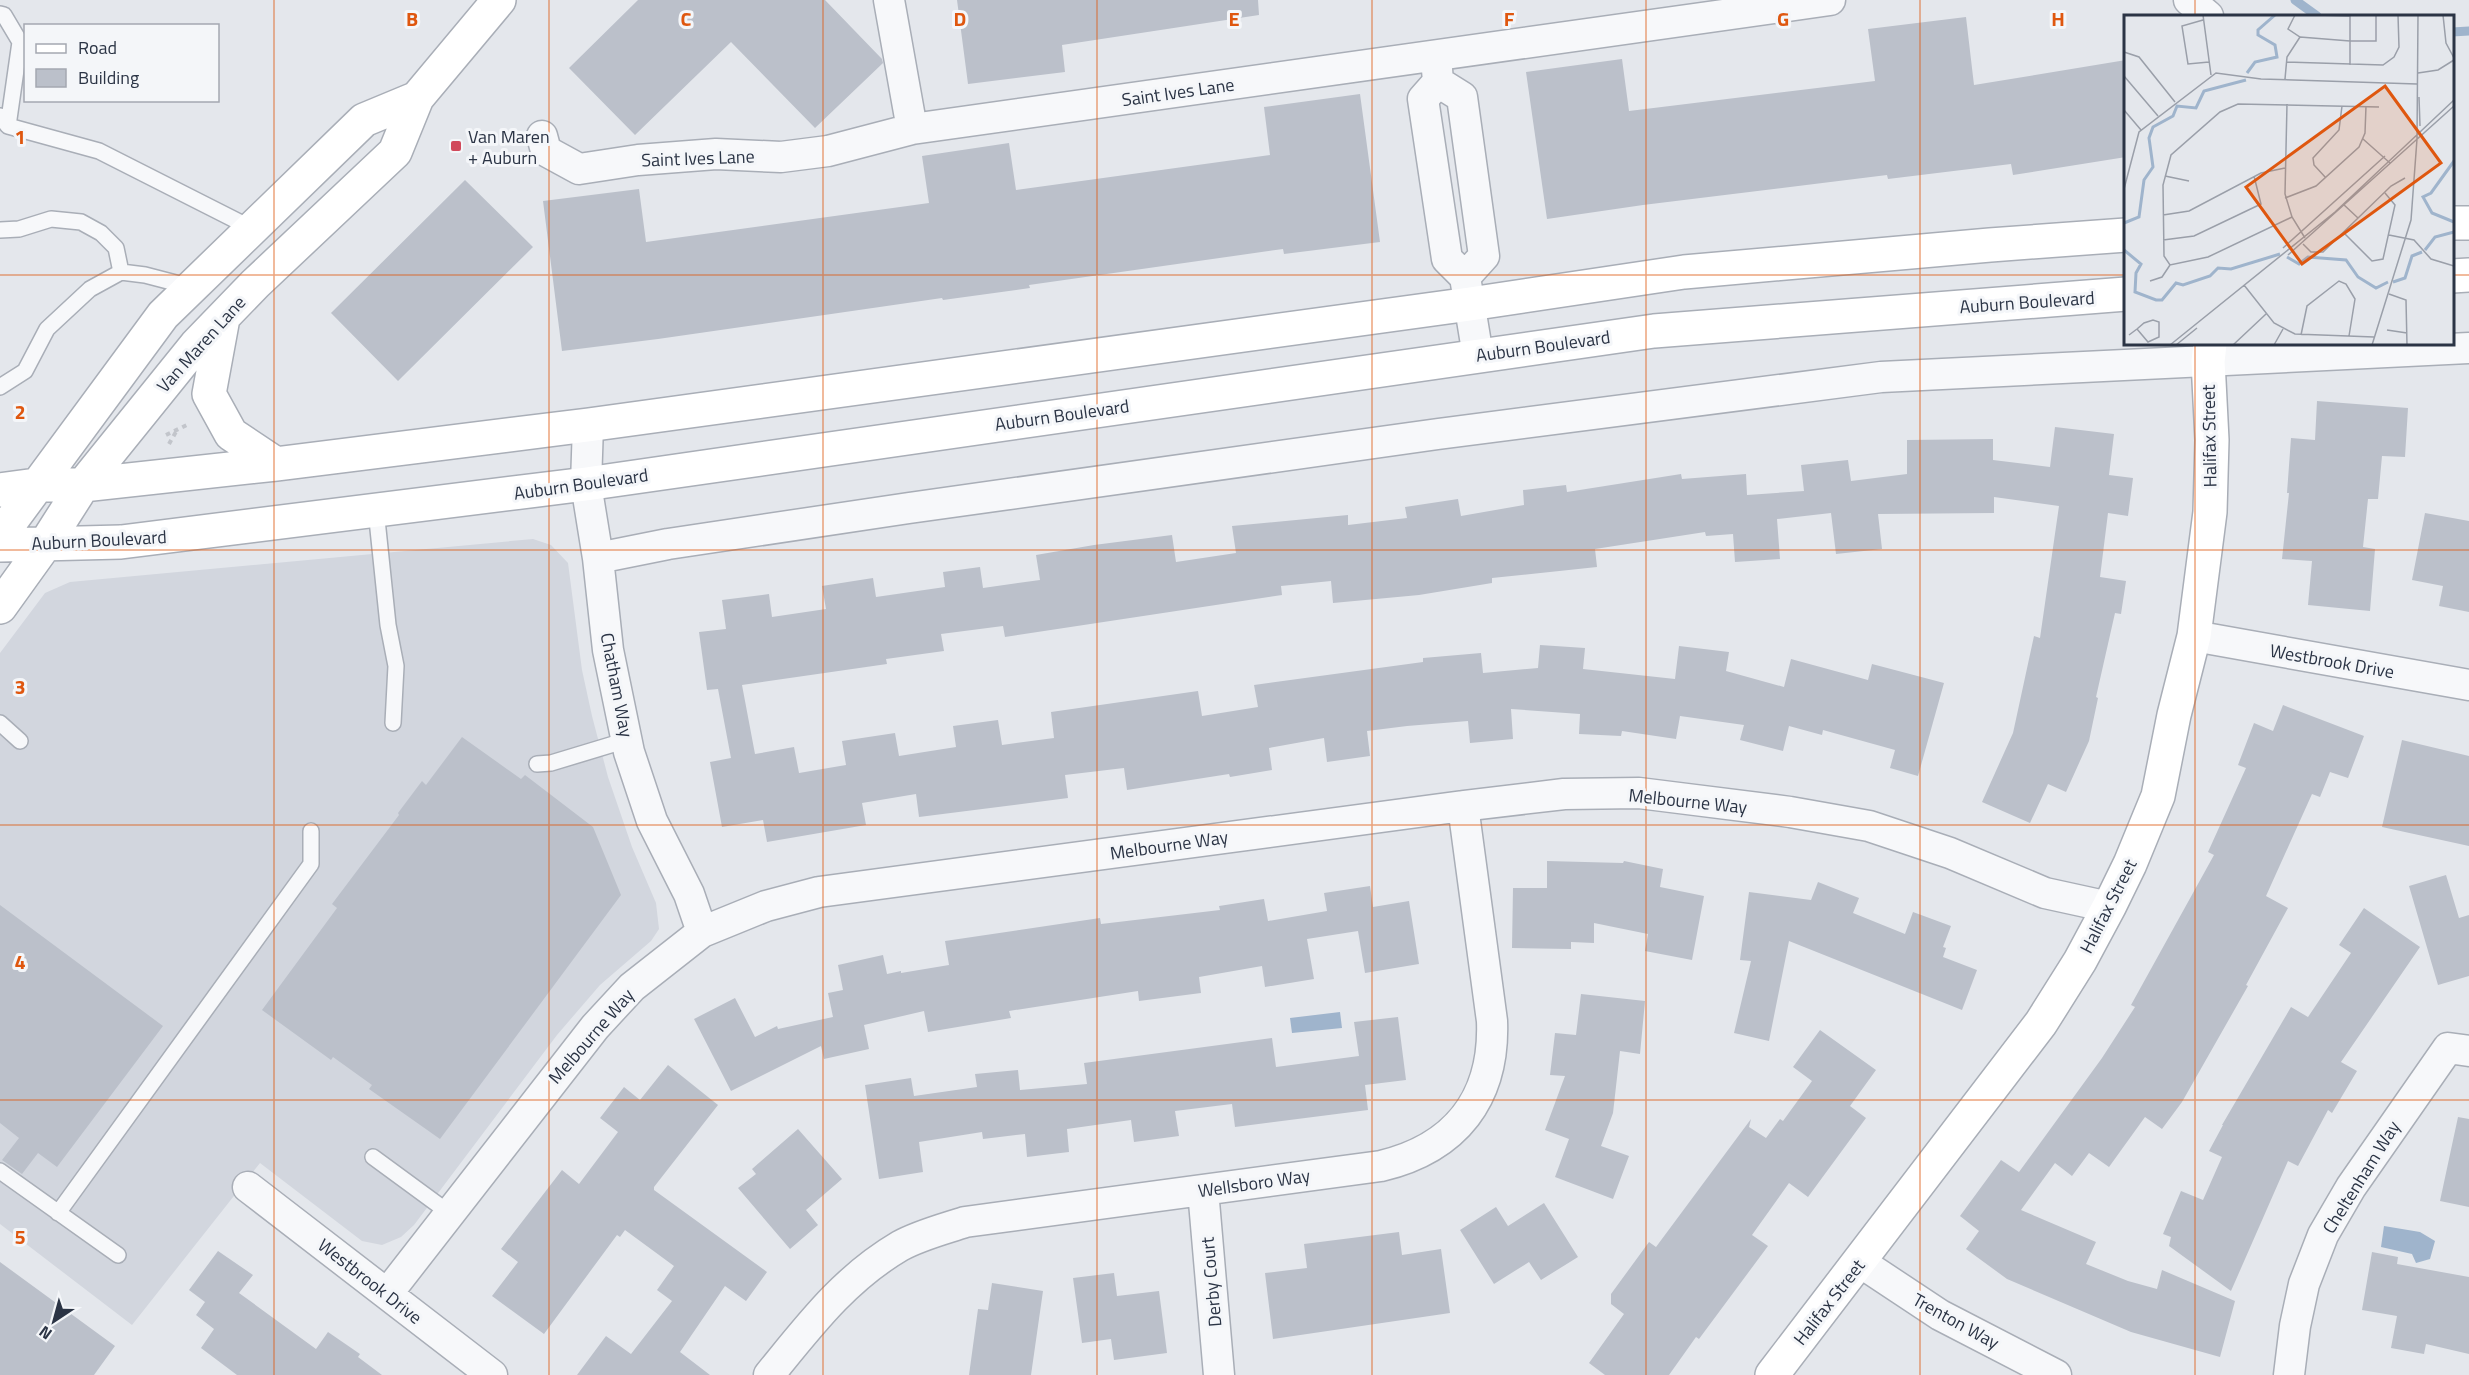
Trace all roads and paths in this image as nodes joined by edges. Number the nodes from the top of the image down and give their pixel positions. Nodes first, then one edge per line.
1 (499, 0) edge
2 (889, 0) edge
3 (1830, 0) edge
4 (2189, 0) edge
5 (1718, 8) edge
6 (0, 14) edge
7 (2207, 15) edge
8 (1437, 69) junction
9 (417, 98) junction
10 (4, 121) edge
11 (912, 129) junction
12 (542, 136) dead end
13 (251, 228) junction
14 (0, 230) edge
15 (2124, 235) edge
16 (121, 272) junction
17 (2469, 275) edge
18 (2454, 276) edge
19 (192, 287) junction
20 (1468, 290) junction
21 (2124, 294) edge
22 (223, 318) junction
23 (2469, 348) edge
24 (2209, 352) edge
25 (1478, 356) junction
26 (0, 387) edge
27 (198, 420) dead end
28 (588, 425) junction
29 (160, 438) dead end
30 (276, 464) junction
31 (586, 484) junction
32 (36, 485) junction
33 (83, 485) junction
34 (0, 490) edge
35 (376, 510) junction
36 (0, 536) edge
37 (46, 543) junction
38 (0, 545) edge
39 (598, 558) junction
40 (0, 607) edge
41 (2194, 636) junction
42 (2469, 685) edge
43 (0, 723) edge
44 (393, 723) dead end
45 (627, 740) junction
46 (20, 741) dead end
47 (537, 764) dead end
48 (1462, 806) junction
49 (311, 831) dead end
50 (2109, 907) junction
51 (702, 932) junction
52 (2469, 1051) edge
53 (373, 1158) dead end
54 (0, 1170) edge
55 (248, 1187) dead end
56 (1203, 1190) junction
57 (448, 1212) junction
58 (58, 1213) junction
59 (118, 1255) dead end
60 (1860, 1262) junction
61 (387, 1294) junction
62 (492, 1375) edge
63 (769, 1375) edge
64 (1220, 1375) edge
65 (1772, 1375) edge
66 (2056, 1375) edge
67 (2289, 1375) edge

1 - 9 main road, Van Maren Lane
2 - 11 street
3 - 5 street, Saint Ives Lane
4 - 7 street
5 - 8 street, Saint Ives Lane
6 - 10 lane
8 - 11 street, Saint Ives Lane
8 - 20 street
8 - 20 street
9 - 13 main road, Van Maren Lane
9 - 22 main road, Van Maren Lane
10 - 13 lane
11 - 12 street, Saint Ives Lane
13 - 19 main road, Van Maren Lane
14 - 16 lane
15 - 20 main road
16 - 19 lane
16 - 26 lane
17 - 18 main road
19 - 32 main road, Van Maren Lane
20 - 25 street
20 - 28 main road
21 - 25 main road, Auburn Boulevard
22 - 30 main road
22 - 33 main road, Van Maren Lane
23 - 24 street
24 - 39 street
24 - 41 main road, Halifax Street
25 - 31 main road, Auburn Boulevard
27 - 29 path
28 - 30 main road
28 - 31 street, Chatham Way
30 - 33 main road
31 - 35 main road, Auburn Boulevard
31 - 39 street, Chatham Way
32 - 33 main road
32 - 34 main road
32 - 36 main road, Van Maren Lane
33 - 37 main road, Van Maren Lane
35 - 37 main road, Auburn Boulevard
35 - 44 lane
37 - 38 main road, Auburn Boulevard
37 - 40 main road, Van Maren Lane
39 - 45 street, Chatham Way
41 - 42 street, Westbrook Drive
41 - 50 main road, Halifax Street
43 - 46 lane
45 - 47 lane
45 - 51 street, Chatham Way
48 - 50 street, Melbourne Way
48 - 51 street, Melbourne Way
48 - 56 street, Wellsboro Way
49 - 58 lane
50 - 60 main road, Halifax Street
51 - 57 street, Melbourne Way
52 - 67 street, Cheltenham Way
53 - 57 lane
54 - 58 lane
55 - 61 street, Westbrook Drive
56 - 63 street, Wellsboro Way
56 - 64 street, Derby Court
57 - 61 street, Melbourne Way
58 - 59 lane
60 - 65 main road, Halifax Street
60 - 66 street, Trenton Way
61 - 62 street, Westbrook Drive

